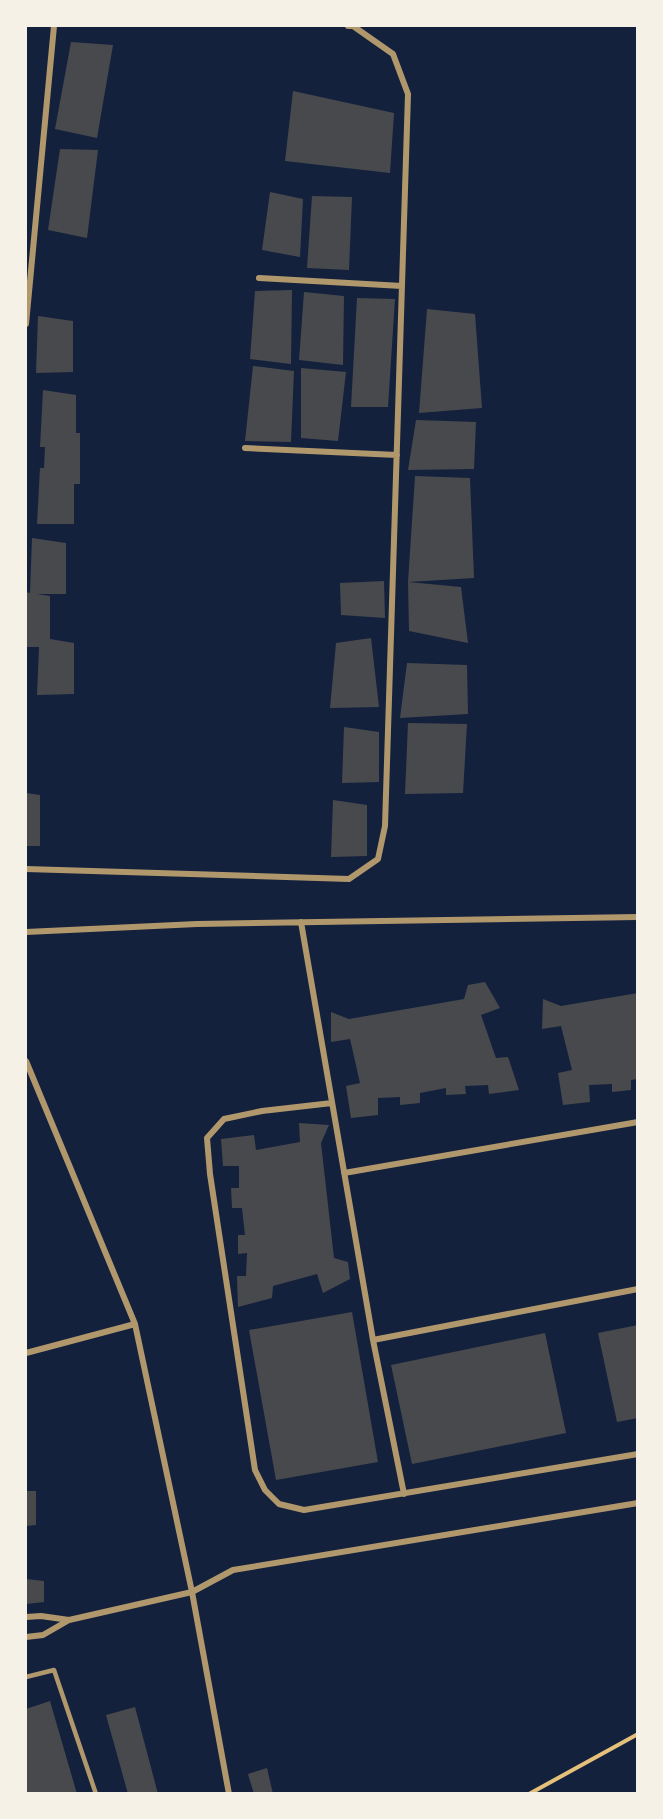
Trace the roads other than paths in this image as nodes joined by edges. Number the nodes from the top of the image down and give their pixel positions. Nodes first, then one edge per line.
1 (54, 26) edge
2 (348, 26) edge
3 (258, 278) dead end
4 (402, 286) junction
5 (26, 324) edge
6 (245, 448) dead end
7 (397, 455) junction
8 (26, 869) edge
9 (638, 917) edge
10 (301, 922) junction
11 (26, 932) edge
12 (26, 1061) edge
13 (332, 1103) junction
14 (638, 1122) edge
15 (344, 1173) junction
16 (638, 1289) edge
17 (135, 1324) junction
18 (374, 1340) junction
19 (26, 1353) edge
20 (638, 1454) edge
21 (404, 1494) junction
22 (638, 1503) edge
23 (192, 1592) junction
24 (26, 1617) edge
25 (69, 1620) junction
26 (26, 1637) edge
27 (26, 1677) edge
28 (96, 1794) edge
29 (229, 1794) edge

1 - 5 street
2 - 4 street
3 - 4 street
4 - 7 street
6 - 7 street
7 - 8 street
9 - 10 street
10 - 11 street
10 - 13 street
12 - 17 street
13 - 15 street
13 - 21 street
14 - 15 street
15 - 18 street
16 - 18 street
17 - 19 street
17 - 23 street
18 - 21 street
20 - 21 street
22 - 23 street
23 - 25 street
23 - 29 street
24 - 25 street
25 - 26 street
27 - 28 lane

